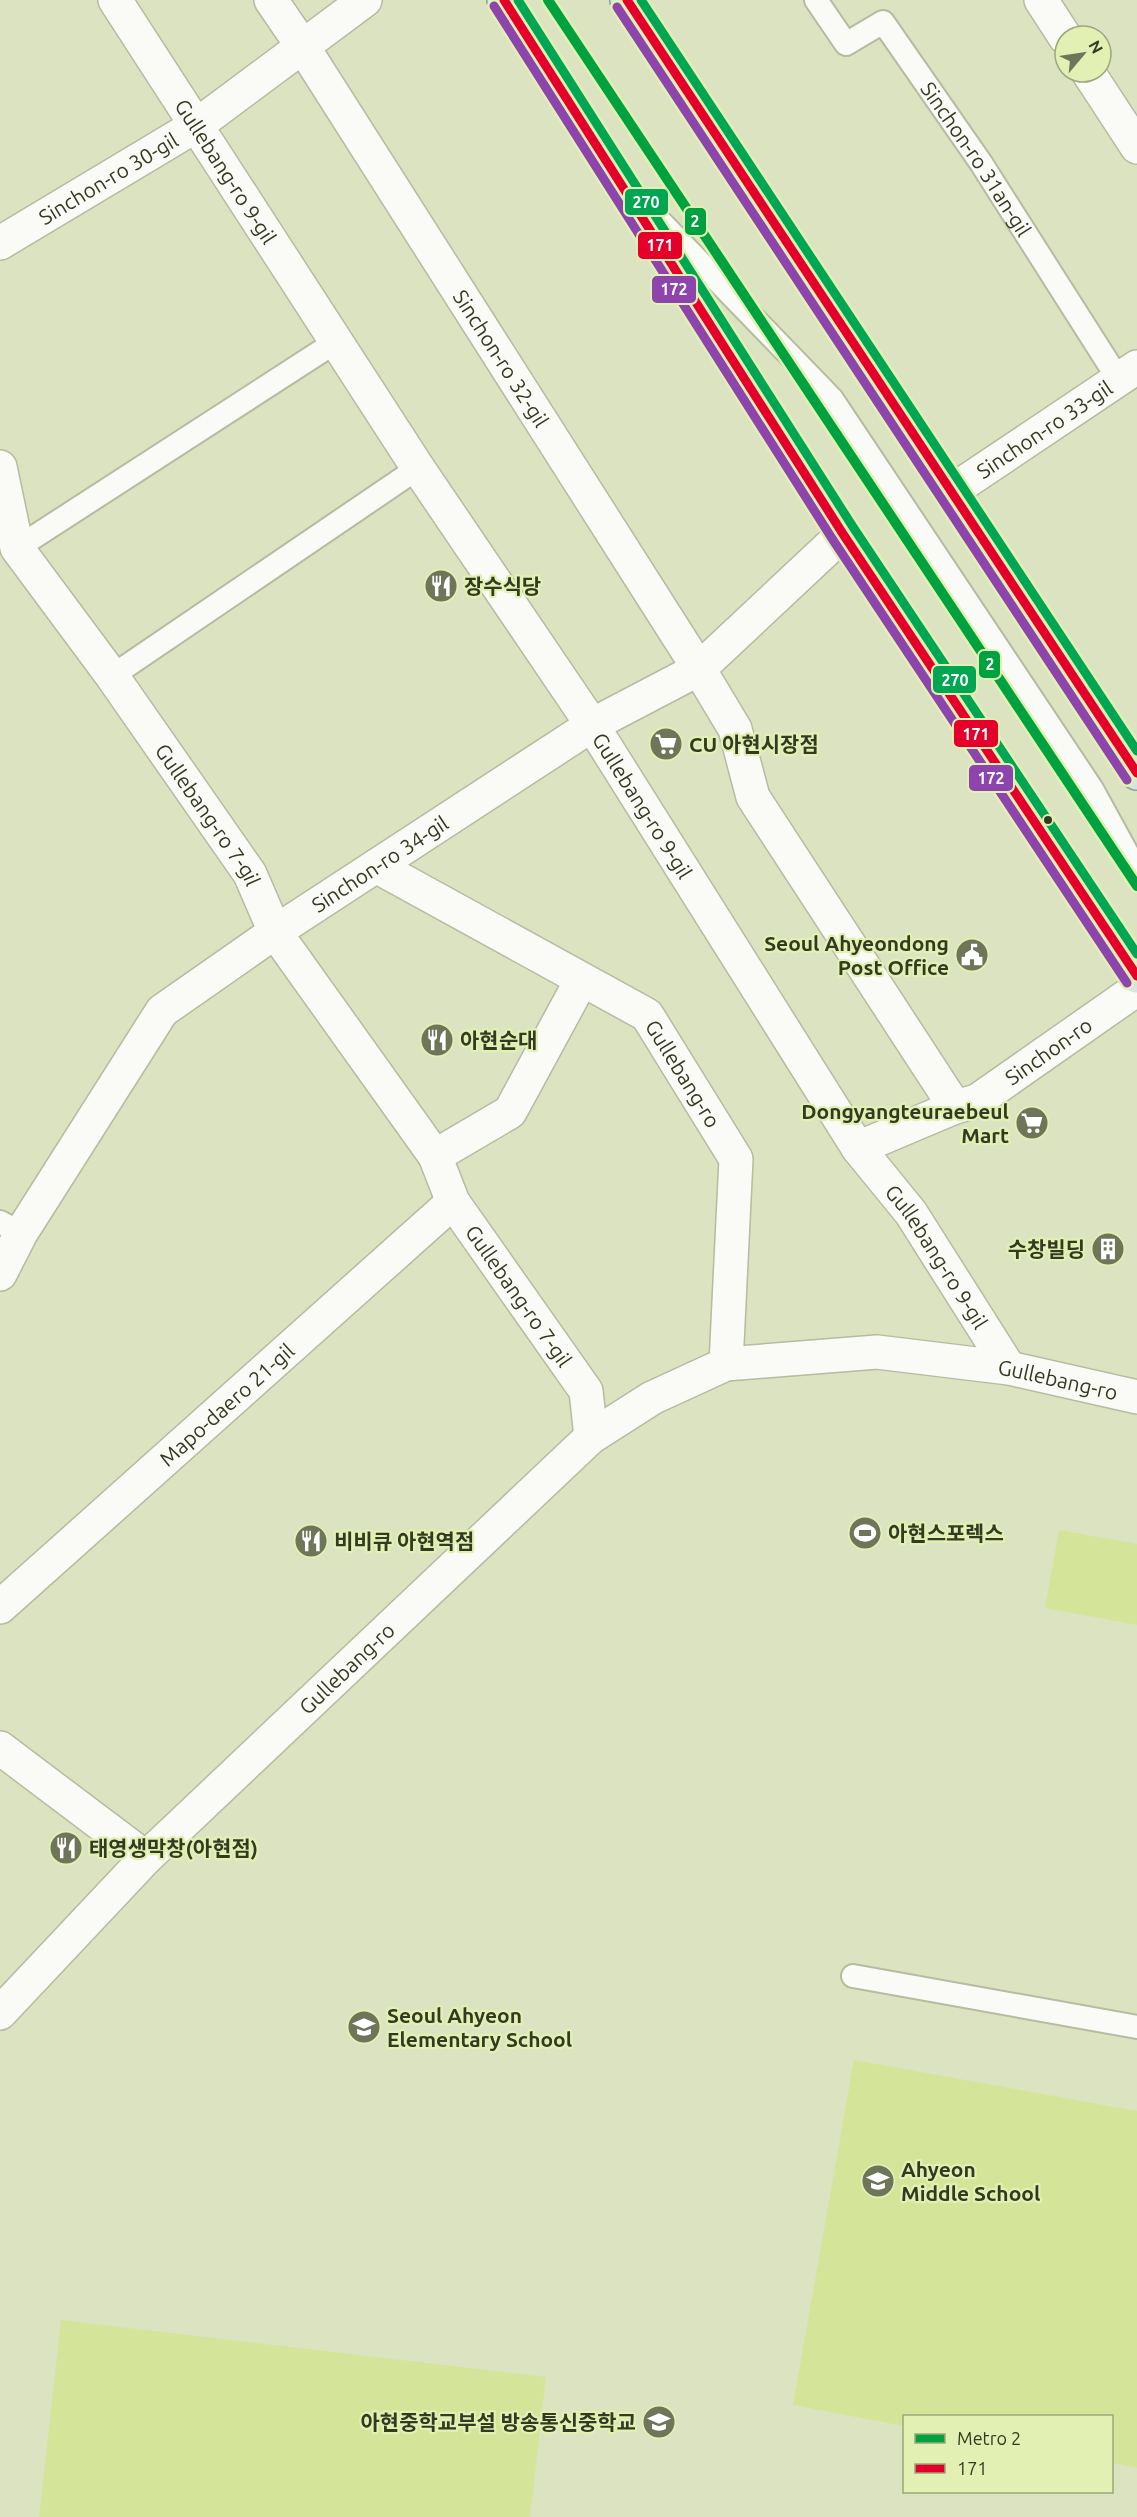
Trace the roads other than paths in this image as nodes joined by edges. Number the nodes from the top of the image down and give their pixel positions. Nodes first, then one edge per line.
1 (115, 0) edge
2 (271, 0) edge
3 (365, 0) edge
4 (504, 0) edge
5 (627, 0) edge
6 (816, 0) edge
7 (1041, 0) edge
8 (1057, 24) edge
9 (303, 47) junction
10 (1096, 84) edge
11 (197, 125) junction
12 (1137, 147) edge
13 (617, 178) junction
14 (0, 243) edge
15 (337, 341) junction
16 (1128, 374) edge
17 (0, 467) edge
18 (418, 468) junction
19 (952, 491) junction
20 (843, 534) junction
21 (9, 544) edge
22 (699, 669) junction
23 (112, 676) junction
24 (592, 724) junction
25 (1137, 773) edge
26 (376, 866) junction
27 (1137, 870) edge
28 (275, 932) junction
29 (1137, 976) edge
30 (581, 981) junction
31 (1137, 989) edge
32 (956, 1107) junction
33 (858, 1149) junction
34 (435, 1156) junction
35 (453, 1202) junction
36 (10, 1227) edge
37 (0, 1275) edge
38 (726, 1364) junction
39 (1009, 1368) junction
40 (1137, 1397) edge
41 (591, 1437) junction
42 (0, 1607) edge
43 (0, 1748) edge
44 (146, 1858) junction
45 (853, 1976) dead end
46 (0, 2013) edge
47 (1137, 2027) edge

1 - 11 street, Gullebang-ro 9-gil
2 - 9 street
3 - 9 street, Sinchon-ro 30-gil
4 - 13 main road
5 - 19 main road
6 - 16 lane, Sinchon-ro 31an-gil
7 - 8 street
9 - 11 street, Sinchon-ro 30-gil
9 - 22 street, Sinchon-ro 32-gil
10 - 12 street
11 - 14 street, Sinchon-ro 30-gil
11 - 15 street, Gullebang-ro 9-gil
13 - 20 main road
13 - 27 lane
15 - 18 street, Gullebang-ro 9-gil
15 - 21 lane
16 - 19 street, Sinchon-ro 33-gil
17 - 21 street, Gullebang-ro 7-gil
18 - 23 lane
18 - 24 street, Gullebang-ro 9-gil
19 - 25 main road
20 - 22 street, Sinchon-ro 34-gil
20 - 29 main road
21 - 23 street, Gullebang-ro 7-gil
22 - 24 street, Sinchon-ro 34-gil
22 - 32 street
23 - 28 street, Gullebang-ro 7-gil
24 - 26 street, Sinchon-ro 34-gil
24 - 33 street, Gullebang-ro 9-gil
26 - 28 street, Sinchon-ro 34-gil
26 - 30 street, Gullebang-ro
28 - 34 street, Gullebang-ro 7-gil
28 - 36 street, Sinchon-ro 34-gil
30 - 34 street
30 - 38 street, Gullebang-ro
31 - 32 street, Sinchon-ro
32 - 33 street
33 - 39 street, Gullebang-ro 9-gil
34 - 35 street, Gullebang-ro 7-gil
35 - 41 street, Gullebang-ro 7-gil
35 - 42 street, Mapo-daero 21-gil
36 - 37 street, Sinchon-ro 34-gil
38 - 39 street, Gullebang-ro
38 - 41 street, Gullebang-ro
39 - 40 street, Gullebang-ro
41 - 44 street, Gullebang-ro
43 - 44 street
44 - 46 street, Gullebang-ro
45 - 47 lane

